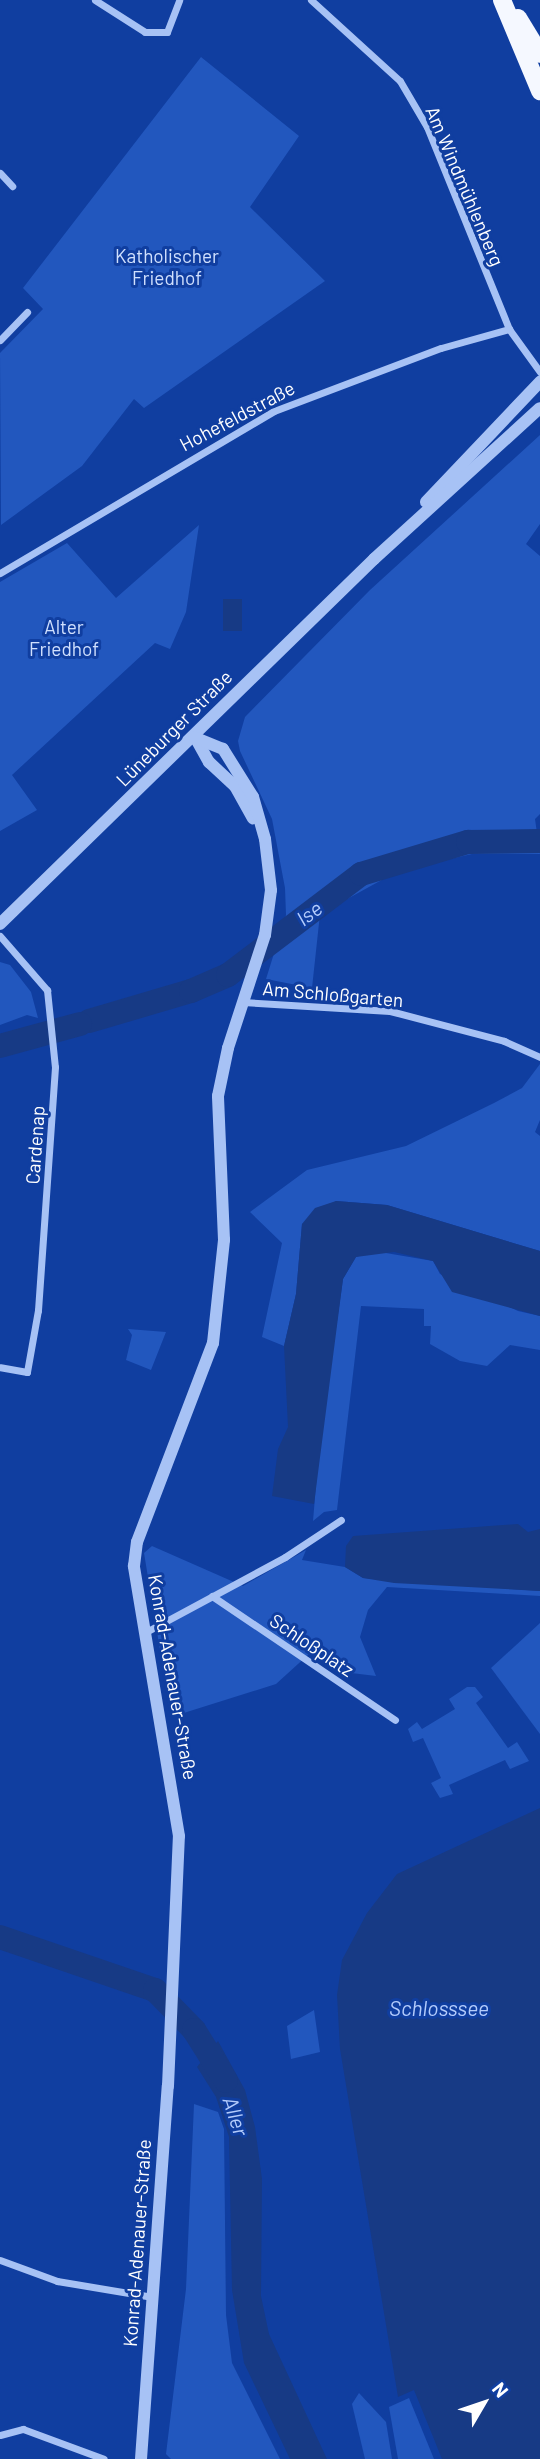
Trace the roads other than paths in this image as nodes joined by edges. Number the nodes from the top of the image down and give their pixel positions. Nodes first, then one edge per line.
1 (95, 0) edge
2 (179, 0) edge
3 (311, 0) edge
4 (502, 0) edge
5 (507, 0) edge
6 (540, 54) edge
7 (540, 91) edge
8 (0, 173) edge
9 (12, 186) dead end
10 (27, 312) dead end
11 (509, 329) junction
12 (0, 340) edge
13 (540, 372) edge
14 (540, 382) edge
15 (540, 408) edge
16 (374, 559) junction
17 (0, 573) edge
18 (194, 737) junction
19 (265, 839) junction
20 (0, 924) edge
21 (0, 936) edge
22 (243, 1002) junction
23 (540, 1057) edge
24 (0, 1367) edge
25 (341, 1520) dead end
26 (212, 1596) junction
27 (144, 1634) junction
28 (394, 1720) dead end
29 (0, 2260) edge
30 (153, 2298) junction
31 (0, 2425) edge
32 (3, 2433) edge
33 (104, 2459) edge
34 (141, 2459) edge

1 - 2 street
3 - 11 street, Am Windmühlenberg
4 - 7 main road
5 - 6 main road
8 - 9 street
10 - 12 street
11 - 13 street, Am Windmühlenberg
11 - 17 street, Hohefeldstraße
14 - 16 street, Lüneburger Straße
15 - 16 street, Lüneburger Straße
16 - 18 street, Lüneburger Straße
18 - 19 street, Konrad-Adenauer-Straße
18 - 19 street, Konrad-Adenauer-Straße
18 - 20 street, Lüneburger Straße
19 - 22 street, Konrad-Adenauer-Straße
21 - 24 street, Cardenap
22 - 23 street, Am Schloßgarten
22 - 27 street, Konrad-Adenauer-Straße
25 - 26 street
26 - 27 street
26 - 28 street, Schloßplatz
27 - 30 street, Konrad-Adenauer-Straße
29 - 30 street
30 - 34 street, Konrad-Adenauer-Straße
31 - 32 street
32 - 33 street

